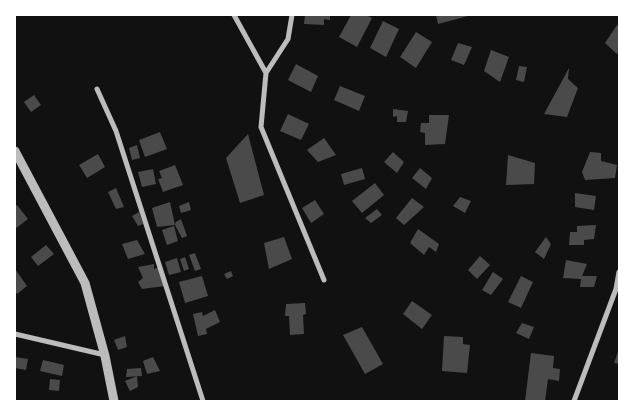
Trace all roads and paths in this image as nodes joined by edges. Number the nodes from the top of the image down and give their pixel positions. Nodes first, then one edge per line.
1 (234, 15) edge
2 (292, 15) edge
3 (266, 74) junction
4 (97, 89) dead end
5 (15, 151) edge
6 (619, 272) edge
7 (324, 280) dead end
8 (15, 334) edge
9 (105, 356) junction
10 (114, 401) edge
11 (202, 401) edge
12 (574, 401) edge

1 - 3 street
2 - 3 street
3 - 7 street
4 - 11 street
5 - 9 street
6 - 12 street
8 - 9 street
9 - 10 street

